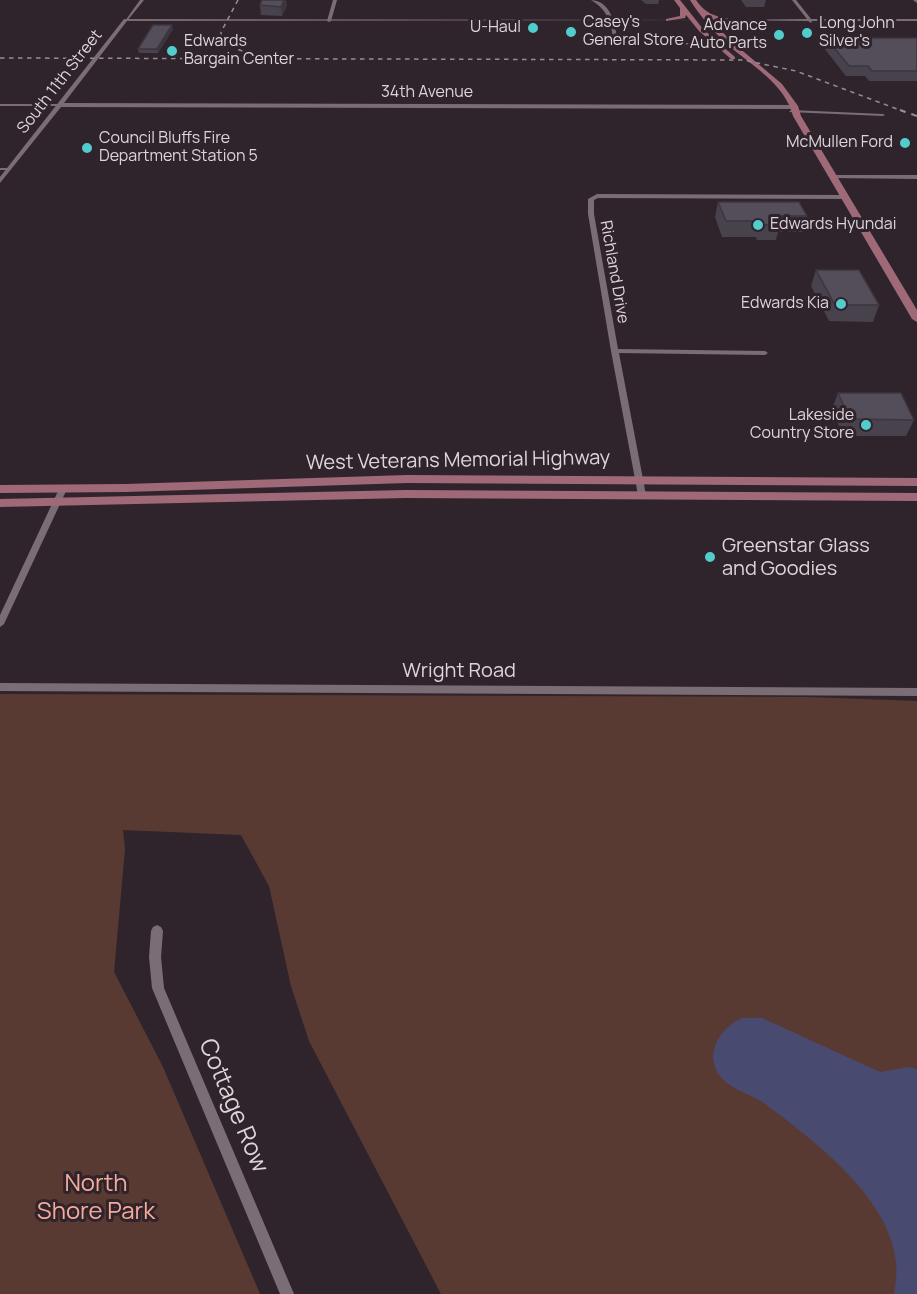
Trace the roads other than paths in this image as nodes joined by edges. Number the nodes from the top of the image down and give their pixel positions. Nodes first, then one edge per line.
1 (142, 0) edge
2 (335, 0) edge
3 (593, 0) edge
4 (677, 0) edge
5 (693, 0) edge
6 (794, 0) edge
7 (683, 9) junction
8 (701, 11) junction
9 (126, 20) junction
10 (668, 20) junction
11 (728, 20) junction
12 (329, 21) junction
13 (612, 21) junction
14 (693, 21) junction
15 (709, 21) junction
16 (811, 21) junction
17 (917, 21) edge
18 (717, 44) junction
19 (740, 64) dead end
20 (775, 95) dead end
21 (0, 105) edge
22 (60, 105) junction
23 (793, 110) junction
24 (883, 115) dead end
25 (0, 169) edge
26 (9, 169) junction
27 (834, 177) junction
28 (917, 177) edge
29 (0, 181) edge
30 (846, 197) junction
31 (917, 319) edge
32 (614, 351) junction
33 (765, 352) dead end
34 (638, 479) junction
35 (917, 482) edge
36 (0, 489) edge
37 (63, 489) junction
38 (642, 495) junction
39 (917, 497) edge
40 (56, 502) junction
41 (0, 503) edge
42 (0, 624) edge
43 (0, 687) edge
44 (917, 692) edge
45 (157, 931) dead end
46 (287, 1294) edge

1 - 9 street, South 11th Street
2 - 12 street
3 - 13 street
4 - 7 main road
5 - 8 main road
6 - 16 street
7 - 10 main road
7 - 14 main road
8 - 11 main road
8 - 15 main road
9 - 12 street
9 - 22 street, South 11th Street
10 - 13 street
10 - 14 street
11 - 15 street
11 - 16 street
12 - 13 street
13 - 14 street
13 - 18 street
14 - 15 street
14 - 18 main road
15 - 16 street
15 - 23 main road
16 - 17 street
18 - 19 main road
20 - 23 main road
21 - 22 street
22 - 23 street, 34th Avenue
22 - 26 street, South 11th Street
23 - 24 street
23 - 27 main road
25 - 26 street
26 - 29 street, South 11th Street
27 - 28 street
27 - 30 main road
30 - 31 main road
30 - 32 street, Richland Drive
32 - 33 street
32 - 34 street, Richland Drive
34 - 35 main road, West Veterans Memorial Highway
34 - 37 main road, West Veterans Memorial Highway
34 - 38 street, Richland Drive
36 - 37 main road, West Veterans Memorial Highway
37 - 40 street
38 - 39 main road, West Veterans Memorial Highway
38 - 40 main road, West Veterans Memorial Highway
40 - 41 main road, West Veterans Memorial Highway
40 - 42 street
43 - 44 street, Wright Road
45 - 46 street, Cottage Row

